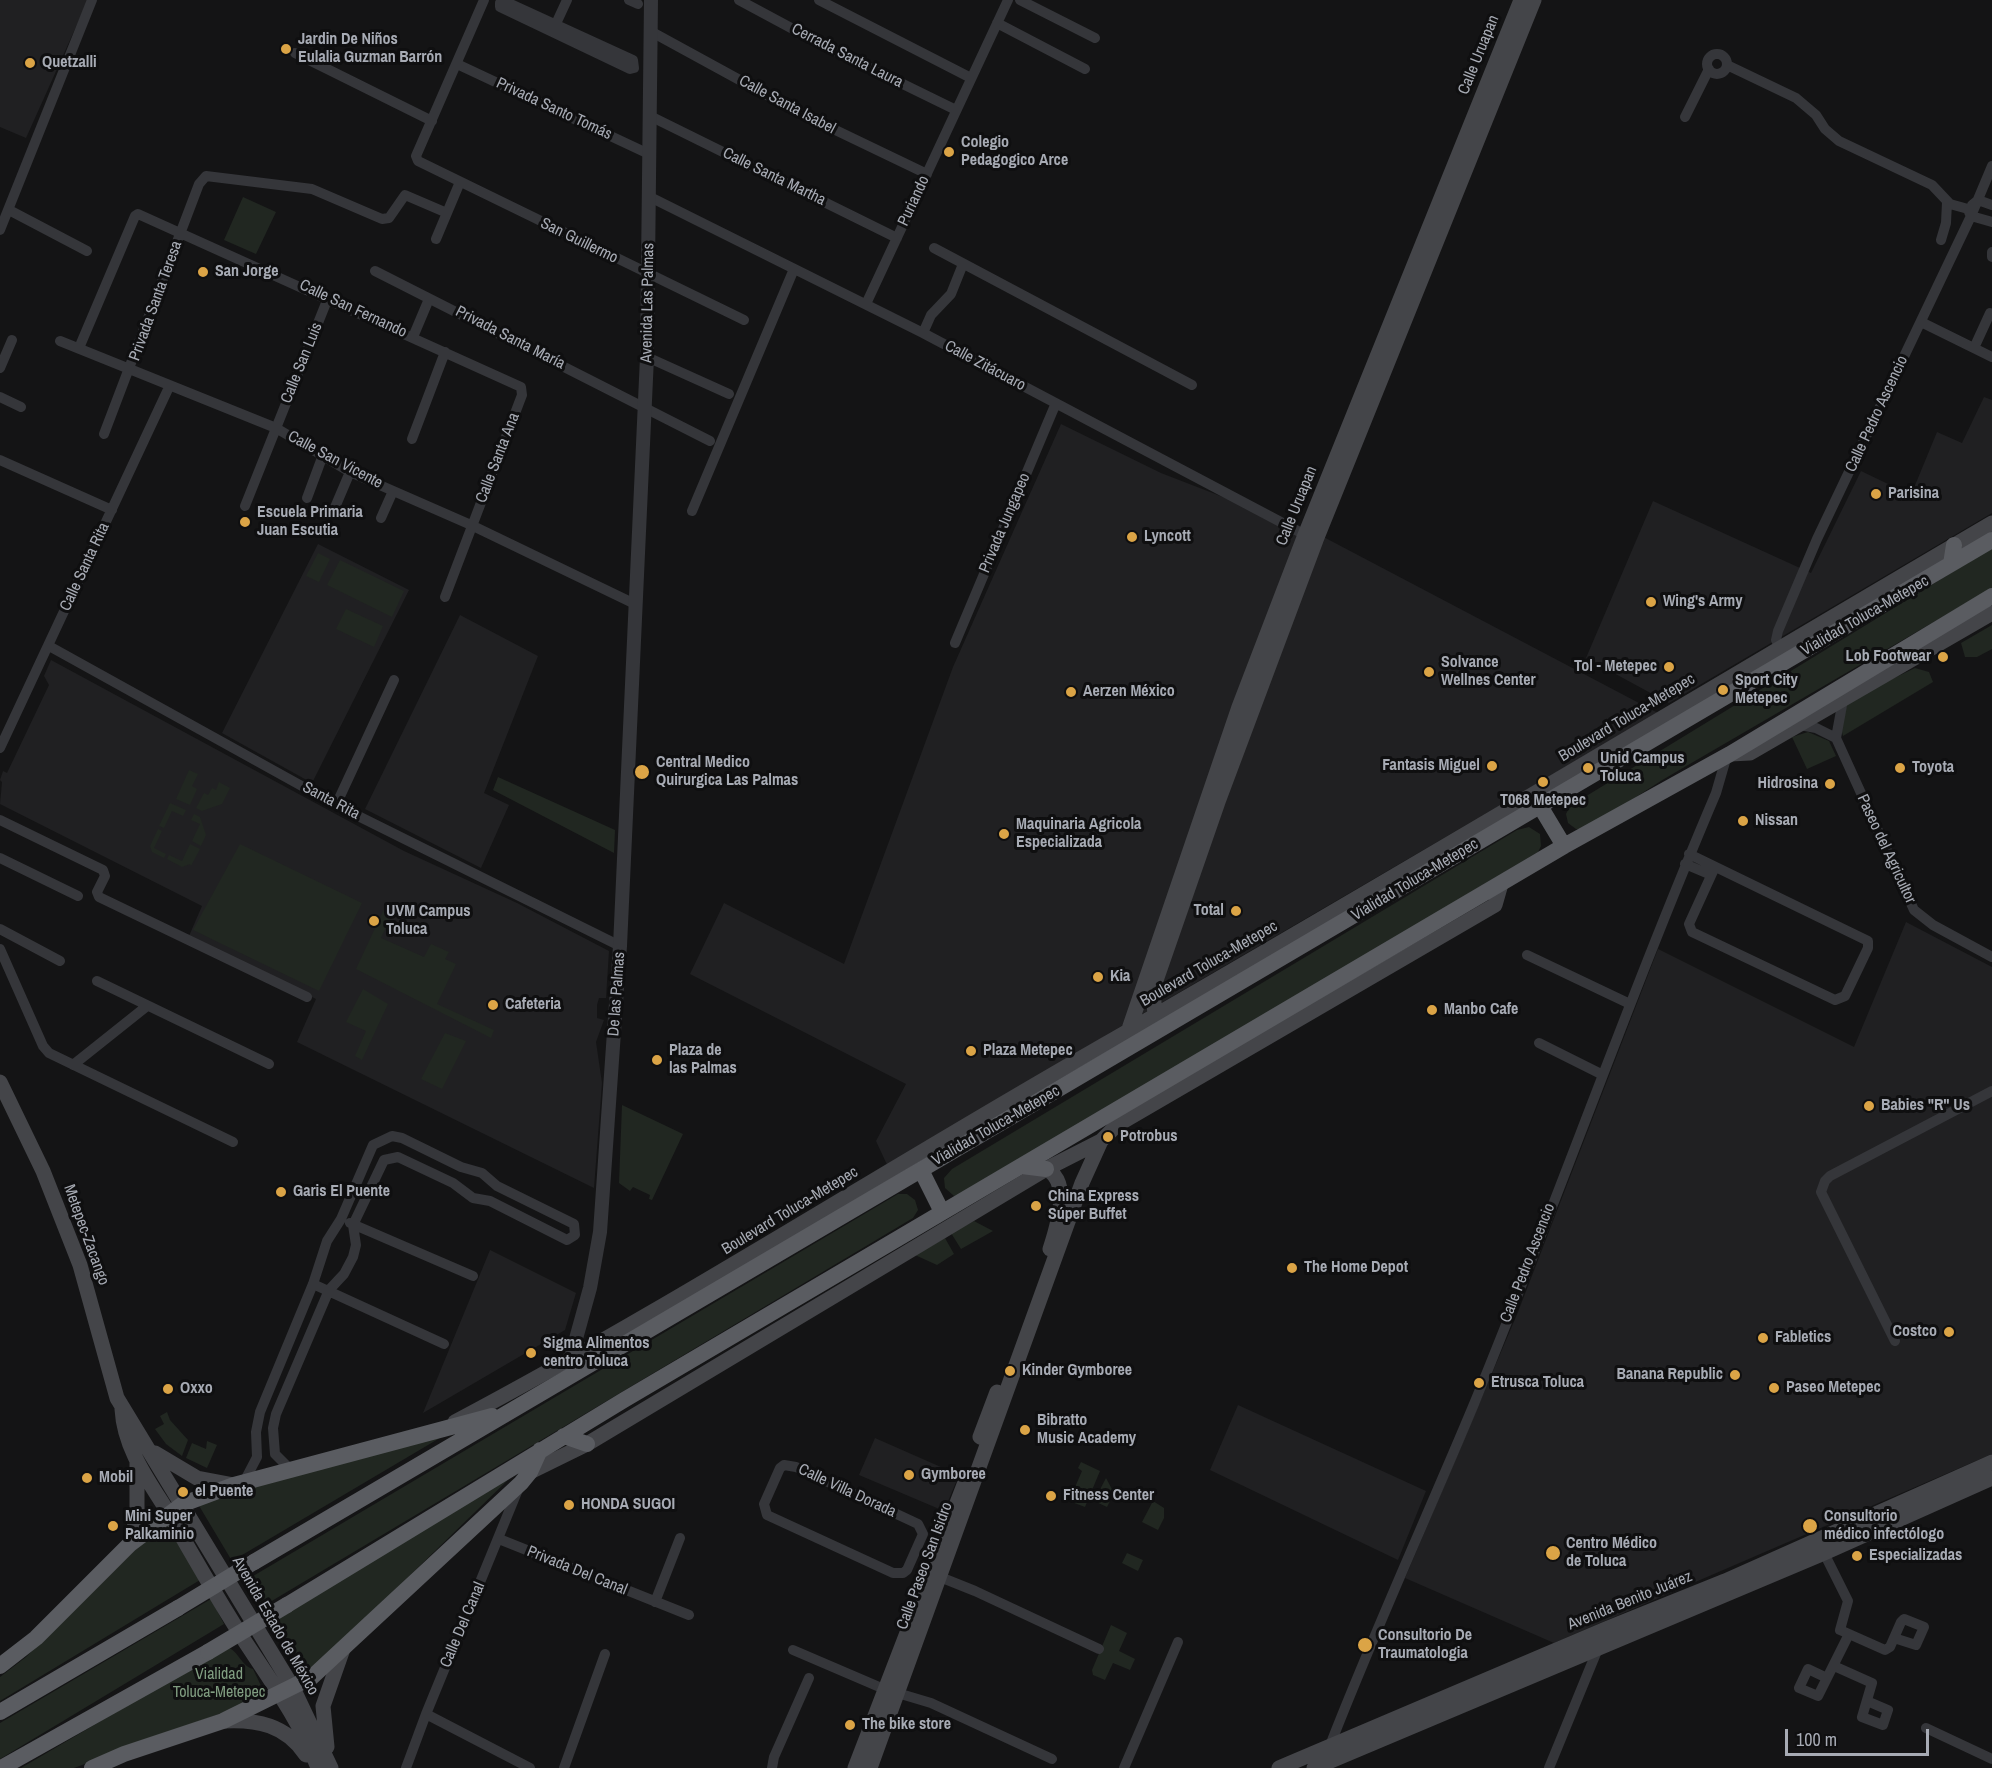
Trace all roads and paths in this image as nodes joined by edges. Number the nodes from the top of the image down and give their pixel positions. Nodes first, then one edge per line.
1 (92, 0) edge
2 (484, 0) edge
3 (560, 0) edge
4 (567, 0) edge
5 (739, 0) edge
6 (819, 0) edge
7 (1008, 0) edge
8 (1020, 0) edge
9 (1521, 0) edge
10 (1534, 0) edge
11 (639, 1) edge
12 (997, 23) junction
13 (552, 26) junction
14 (650, 31) junction
15 (1095, 38) dead end
16 (295, 52) dead end
17 (457, 64) junction
18 (1727, 65) junction
19 (1085, 69) dead end
20 (1709, 69) junction
21 (971, 78) junction
22 (956, 110) junction
23 (650, 116) junction
24 (1685, 117) dead end
25 (432, 121) junction
26 (651, 155) junction
27 (1992, 166) edge
28 (927, 174) junction
29 (460, 182) junction
30 (650, 197) junction
31 (1978, 200) junction
32 (1947, 202) junction
33 (1992, 205) edge
34 (9, 210) junction
35 (447, 213) junction
36 (1969, 213) junction
37 (1992, 222) edge
38 (0, 230) edge
39 (180, 232) junction
40 (897, 238) junction
41 (436, 239) dead end
42 (1941, 240) dead end
43 (934, 248) dead end
44 (87, 250) dead end
45 (963, 264) junction
46 (794, 268) junction
47 (375, 271) dead end
48 (648, 275) junction
49 (1413, 286) junction
50 (328, 298) junction
51 (429, 298) junction
52 (866, 304) junction
53 (1990, 313) dead end
54 (744, 320) dead end
55 (1921, 322) junction
56 (923, 333) junction
57 (413, 337) junction
58 (12, 340) dead end
59 (60, 341) dead end
60 (79, 348) junction
61 (1974, 348) junction
62 (445, 352) junction
63 (647, 357) junction
64 (1992, 357) edge
65 (0, 368) edge
66 (131, 369) junction
67 (170, 385) junction
68 (1192, 385) dead end
69 (523, 390) joint
70 (729, 394) dead end
71 (0, 397) edge
72 (1056, 403) junction
73 (21, 407) dead end
74 (645, 407) junction
75 (276, 428) junction
76 (104, 434) dead end
77 (412, 439) dead end
78 (710, 441) dead end
79 (322, 455) junction
80 (0, 460) edge
81 (350, 472) junction
82 (393, 490) junction
83 (307, 498) dead end
84 (245, 506) dead end
85 (112, 510) junction
86 (692, 511) dead end
87 (333, 512) dead end
88 (381, 518) dead end
89 (1992, 523) edge
90 (471, 525) junction
91 (1311, 537) junction
92 (1992, 540) edge
93 (1948, 557) junction
94 (1992, 596) edge
95 (445, 597) dead end
96 (637, 605) junction
97 (1992, 613) edge
98 (955, 643) dead end
99 (49, 646) junction
100 (1782, 655) junction
101 (394, 680) dead end
102 (1842, 700) junction
103 (1800, 725) junction
104 (1661, 728) junction
105 (1836, 738) junction
106 (0, 748) edge
107 (1729, 754) junction
108 (336, 805) junction
109 (1540, 806) junction
110 (0, 820) edge
111 (1564, 846) junction
112 (0, 858) edge
113 (1687, 859) junction
114 (1713, 871) junction
115 (1502, 884) junction
116 (78, 896) dead end
117 (1, 930) edge
118 (620, 946) junction
119 (0, 949) edge
120 (1527, 955) dead end
121 (1992, 957) edge
122 (60, 962) dead end
123 (97, 981) dead end
124 (307, 997) dead end
125 (1200, 998) junction
126 (1630, 1004) junction
127 (147, 1006) junction
128 (1155, 1016) junction
129 (1128, 1032) junction
130 (1539, 1043) dead end
131 (269, 1064) dead end
132 (73, 1065) junction
133 (1601, 1074) junction
134 (0, 1085) edge
135 (1992, 1091) edge
136 (1124, 1107) junction
137 (1117, 1125) junction
138 (1101, 1141) junction
139 (233, 1142) dead end
140 (1062, 1143) junction
141 (1022, 1166) junction
142 (1050, 1166) junction
143 (461, 1167) junction
144 (921, 1170) junction
145 (897, 1177) junction
146 (453, 1183) junction
147 (497, 1186) junction
148 (490, 1201) junction
149 (942, 1212) junction
150 (341, 1219) junction
151 (353, 1225) junction
152 (473, 1276) dead end
153 (313, 1284) junction
154 (328, 1290) junction
155 (702, 1298) junction
156 (677, 1299) junction
157 (1895, 1341) dead end
158 (444, 1344) dead end
159 (594, 1354) junction
160 (570, 1359) junction
161 (566, 1379) junction
162 (122, 1406) junction
163 (512, 1411) junction
164 (273, 1428) junction
165 (440, 1430) junction
166 (256, 1431) junction
167 (564, 1436) junction
168 (587, 1444) junction
169 (149, 1449) junction
170 (540, 1450) junction
171 (275, 1454) junction
172 (257, 1457) junction
173 (137, 1461) junction
174 (1992, 1462) edge
175 (291, 1470) junction
176 (526, 1478) junction
177 (1992, 1478) edge
178 (239, 1484) junction
179 (183, 1504) junction
180 (168, 1514) junction
181 (680, 1538) dead end
182 (499, 1539) junction
183 (130, 1544) junction
184 (1824, 1553) junction
185 (914, 1557) junction
186 (937, 1570) junction
187 (655, 1602) junction
188 (689, 1615) dead end
189 (1606, 1629) junction
190 (1849, 1634) junction
191 (1894, 1638) dead end
192 (1178, 1642) dead end
193 (343, 1648) junction
194 (1099, 1649) dead end
195 (1598, 1649) junction
196 (793, 1650) dead end
197 (605, 1654) dead end
198 (0, 1666) edge
199 (1834, 1666) junction
200 (809, 1678) dead end
201 (1827, 1678) dead end
202 (891, 1690) junction
203 (286, 1691) junction
204 (1867, 1701) dead end
205 (0, 1712) edge
206 (426, 1714) junction
207 (223, 1721) junction
208 (1926, 1728) dead end
209 (1330, 1747) junction
210 (1052, 1759) dead end
211 (1992, 1760) edge
212 (1320, 1766) edge
213 (1, 1768) edge
214 (92, 1768) edge
215 (316, 1768) edge
216 (331, 1768) edge
217 (406, 1768) edge
218 (530, 1768) edge
219 (564, 1768) edge
220 (772, 1768) edge
221 (855, 1768) edge
222 (870, 1768) edge
223 (1124, 1768) edge
224 (1279, 1768) edge
225 (1549, 1768) edge

1 - 34 street
2 - 17 street
3 - 13 street
4 - 13 street
5 - 22 street, Cerrada Santa Laura
6 - 21 street
7 - 12 street, Puriando
8 - 15 street
9 - 49 main road, Calle Uruapan
10 - 49 main road, Calle Uruapan
11 - 14 street, Avenida Las Palmas
12 - 19 street
12 - 21 street, Puriando
13 - 13 street
14 - 23 street, Avenida Las Palmas
14 - 28 street, Calle Santa Isabel
16 - 25 street
17 - 25 street
17 - 26 street, Privada Santo Tomás
18 - 20 street
18 - 20 street
18 - 32 street
20 - 24 street
21 - 22 street, Puriando
22 - 28 street, Puriando
23 - 26 street, Avenida Las Palmas
23 - 40 street, Calle Santa Martha
25 - 29 street, San Guillermo
26 - 30 street, Avenida Las Palmas
27 - 31 street, Calle Pedro Ascencio
28 - 40 street, Puriando
29 - 35 street
29 - 48 street, San Guillermo
30 - 46 street, Calle Zitácuaro
30 - 48 street, Avenida Las Palmas
31 - 33 street
31 - 36 street, Calle Pedro Ascencio
32 - 36 street
32 - 42 street
34 - 38 street
34 - 44 street
35 - 39 street, Privada Santa Teresa
35 - 41 street
36 - 37 street
36 - 55 street, Calle Pedro Ascencio
39 - 50 street, Calle San Fernando
39 - 60 street, Calle San Fernando
39 - 66 street, Privada Santa Teresa
40 - 52 street, Puriando
43 - 45 street
45 - 56 street
45 - 68 street
46 - 52 street, Calle Zitácuaro
46 - 86 street
47 - 51 street, Privada Santa María
48 - 54 street, San Guillermo
48 - 63 street, Avenida Las Palmas
49 - 91 main road, Calle Uruapan
50 - 57 street, Calle San Fernando
50 - 75 street, Calle San Luis
51 - 57 street
51 - 74 street, Privada Santa María
52 - 56 street, Calle Zitácuaro
53 - 61 street
55 - 61 street
55 - 100 street, Calle Pedro Ascencio
56 - 72 street, Calle Zitácuaro
57 - 62 street, Calle San Fernando
58 - 65 street
59 - 60 street, Calle San Vicente
60 - 66 street, Calle San Vicente
61 - 64 street
62 - 69 street, Calle San Fernando
62 - 77 street
63 - 70 street
63 - 74 street, Avenida Las Palmas
66 - 67 street, Calle San Vicente
66 - 76 street, Privada Santa Teresa
67 - 75 street, Calle San Vicente
67 - 85 street, Calle Santa Rita
69 - 90 street, Calle Santa Ana
71 - 73 street
72 - 91 street, Calle Zitácuaro
72 - 98 street, Privada Jungapeo
74 - 78 street, Privada Santa María
74 - 96 street, Avenida Las Palmas
75 - 79 street, Calle San Vicente
75 - 84 street, Calle San Luis
79 - 81 street, Calle San Vicente
79 - 83 street
80 - 85 street
81 - 82 street, Calle San Vicente
81 - 87 street
82 - 88 street
82 - 90 street, Calle San Vicente
85 - 99 street, Calle Santa Rita
89 - 93 main road
90 - 95 street, Calle Santa Ana
90 - 96 street, Calle San Vicente
91 - 128 main road, Calle Uruapan
91 - 129 main road, Calle Uruapan
92 - 93 highway, Vialidad Toluca-Metepec
93 - 100 highway, Vialidad Toluca-Metepec
94 - 107 highway
96 - 118 street, De las Palmas
97 - 102 main road
99 - 106 street, Calle Santa Rita
99 - 108 street, Santa Rita
100 - 104 highway, Vialidad Toluca-Metepec
101 - 108 street
102 - 103 main road
102 - 105 street
103 - 105 street
103 - 107 main road
104 - 109 highway, Vialidad Toluca-Metepec
104 - 125 main road, Boulevard Toluca-Metepec
105 - 121 street, Paseo del Agricultor
107 - 111 highway
107 - 113 street, Calle Pedro Ascencio
108 - 118 street, Santa Rita
109 - 111 highway
109 - 125 highway, Vialidad Toluca-Metepec
110 - 124 street
111 - 115 highway
112 - 116 street
113 - 114 street
113 - 126 street, Calle Pedro Ascencio
114 - 114 street
115 - 136 highway
115 - 137 main road
117 - 122 street
118 - 160 street, De las Palmas
119 - 132 street
120 - 126 street
123 - 127 street
125 - 128 main road, Boulevard Toluca-Metepec
125 - 144 highway, Vialidad Toluca-Metepec
126 - 133 street, Calle Pedro Ascencio
127 - 131 street
127 - 132 street
128 - 129 main road, Boulevard Toluca-Metepec
129 - 145 main road, Boulevard Toluca-Metepec
130 - 133 street
132 - 139 street
133 - 209 street, Calle Pedro Ascencio
134 - 162 main road, Metepec-Zacango
135 - 157 street
136 - 137 highway
136 - 140 highway
137 - 138 main road
138 - 142 main road
138 - 186 main road, Calle Paseo San Isidro
140 - 141 highway
140 - 142 highway
141 - 142 highway
141 - 149 highway
142 - 168 main road
142 - 186 main road, Calle Paseo San Isidro
143 - 146 street
143 - 147 street
143 - 150 street
144 - 145 highway, Vialidad Toluca-Metepec
144 - 149 highway
145 - 155 highway, Vialidad Toluca-Metepec
145 - 156 main road, Boulevard Toluca-Metepec
146 - 148 street
146 - 151 street
147 - 148 street
147 - 148 street
149 - 167 highway
150 - 151 street
150 - 153 street
151 - 152 street
151 - 154 street
153 - 154 street
153 - 166 street
154 - 158 street
154 - 164 street
155 - 156 highway
155 - 159 highway, Vialidad Toluca-Metepec
156 - 159 main road, Boulevard Toluca-Metepec
159 - 160 main road, Boulevard Toluca-Metepec
159 - 161 highway, Vialidad Toluca-Metepec
160 - 161 street, De las Palmas
160 - 165 main road, Boulevard Toluca-Metepec
161 - 163 highway, Vialidad Toluca-Metepec
162 - 169 main road, Metepec-Zacango
162 - 173 main road, Metepec-Zacango
163 - 165 highway
163 - 205 highway, Vialidad Toluca-Metepec, bridge
164 - 166 street
164 - 171 street
165 - 175 highway
166 - 172 street
167 - 168 highway
167 - 170 highway
168 - 176 main road
169 - 178 main road
169 - 179 main road, Metepec-Zacango
170 - 176 highway
170 - 213 highway, bridge
171 - 172 street
171 - 175 street
172 - 178 street
173 - 180 main road, Metepec-Zacango
173 - 183 main road
174 - 189 main road, Avenida Benito Juárez
175 - 178 highway
176 - 182 street, Calle Del Canal
176 - 193 highway
177 - 184 main road, Avenida Benito Juárez
178 - 179 highway
179 - 180 highway
179 - 203 main road, Avenida Estado de México
180 - 183 highway
180 - 203 main road, Avenida Estado de México
181 - 187 street
182 - 187 street, Privada Del Canal
182 - 206 street, Calle Del Canal
183 - 198 highway
184 - 190 street
184 - 195 main road, Avenida Benito Juárez
185 - 185 street, Calle Villa Dorada
185 - 186 street
186 - 194 street
186 - 202 main road, Calle Paseo San Isidro
187 - 188 street, Privada Del Canal
189 - 195 street
189 - 209 main road, Avenida Benito Juárez
190 - 191 street
190 - 199 street
192 - 223 street
193 - 203 highway
193 - 216 main road
195 - 212 main road, Avenida Benito Juárez
195 - 225 street
196 - 202 street
197 - 219 street
199 - 201 street
199 - 204 street
200 - 220 street
202 - 210 street
202 - 221 main road, Calle Paseo San Isidro
202 - 222 main road, Calle Paseo San Isidro
203 - 207 highway
203 - 215 main road, Avenida Estado de México
203 - 216 main road, Avenida Estado de México
206 - 217 street, Calle Del Canal
206 - 218 street
207 - 214 highway
207 - 215 main road
208 - 211 street
209 - 212 street, Calle Pedro Ascencio
209 - 224 main road, Avenida Benito Juárez

